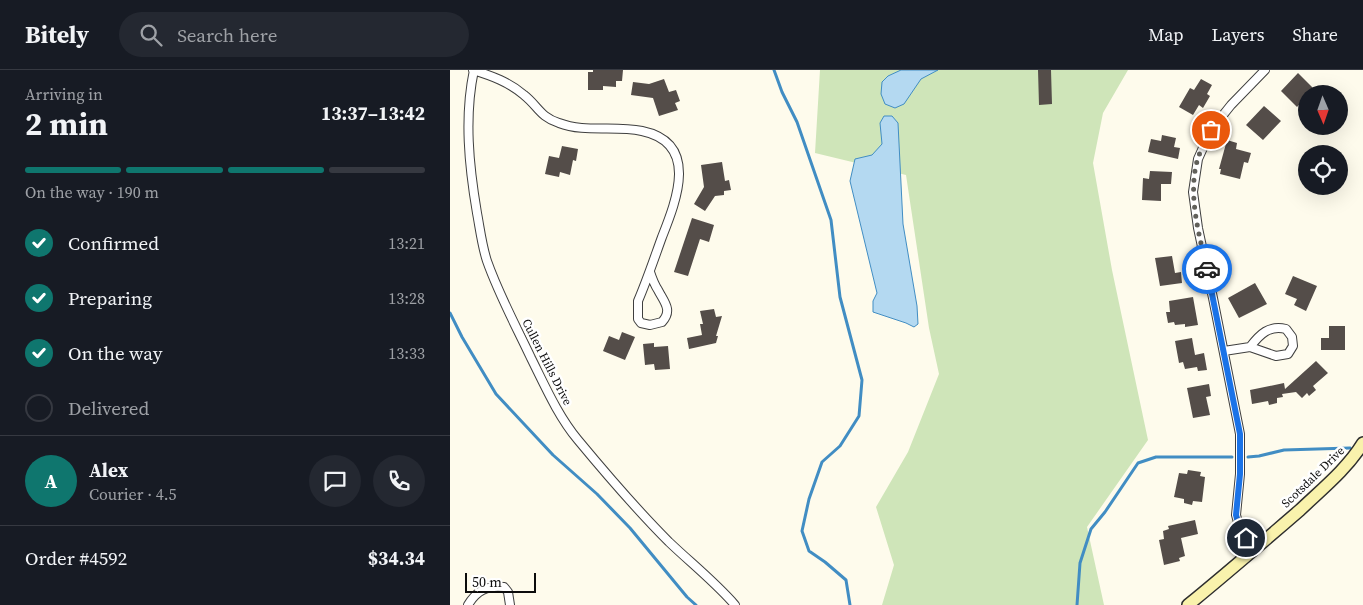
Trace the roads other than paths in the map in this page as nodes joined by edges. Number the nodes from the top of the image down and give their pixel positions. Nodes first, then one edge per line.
1 (474, 70) edge
2 (1265, 70) edge
3 (650, 272) junction
4 (1250, 347) junction
5 (1224, 351) junction
6 (1363, 443) edge
7 (1254, 551) junction
8 (468, 605) edge
9 (510, 605) edge
10 (735, 605) edge
11 (1188, 605) edge

1 - 3 street
1 - 10 street, Cullen Hills Drive
2 - 5 street
3 - 3 street
4 - 4 street
4 - 5 street
5 - 7 street
6 - 7 street, Scotsdale Drive
7 - 11 street, Scotsdale Drive
8 - 9 street

